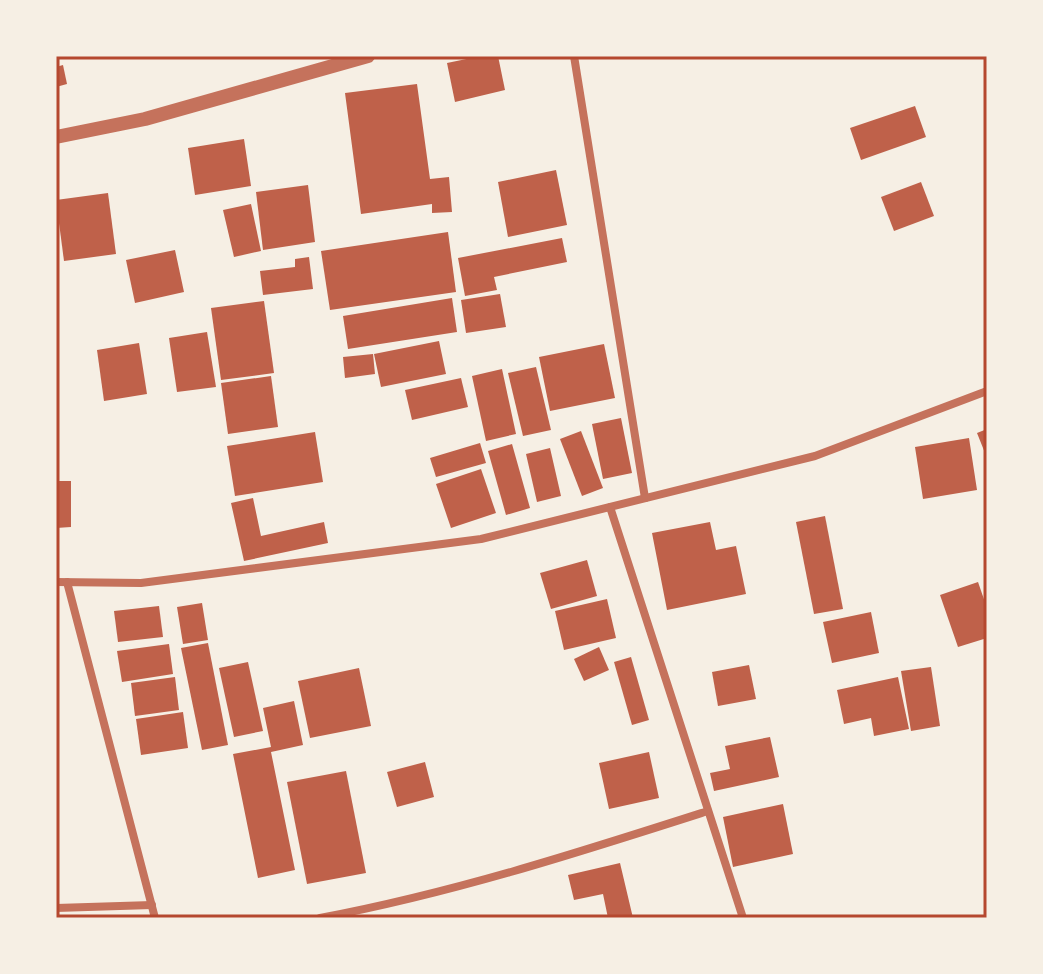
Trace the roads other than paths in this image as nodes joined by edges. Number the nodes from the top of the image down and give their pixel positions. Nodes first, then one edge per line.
1 (368, 56) edge
2 (574, 56) edge
3 (56, 137) edge
4 (987, 391) edge
5 (645, 498) junction
6 (610, 507) junction
7 (56, 582) edge
8 (67, 582) junction
9 (708, 811) junction
10 (152, 905) junction
11 (56, 908) edge
12 (155, 918) edge
13 (320, 918) edge
14 (743, 918) edge

1 - 3 street
2 - 5 street
4 - 5 street
5 - 6 street
6 - 8 street
6 - 9 street
7 - 8 street
8 - 10 street
9 - 13 street
9 - 14 street
10 - 11 street
10 - 12 street

